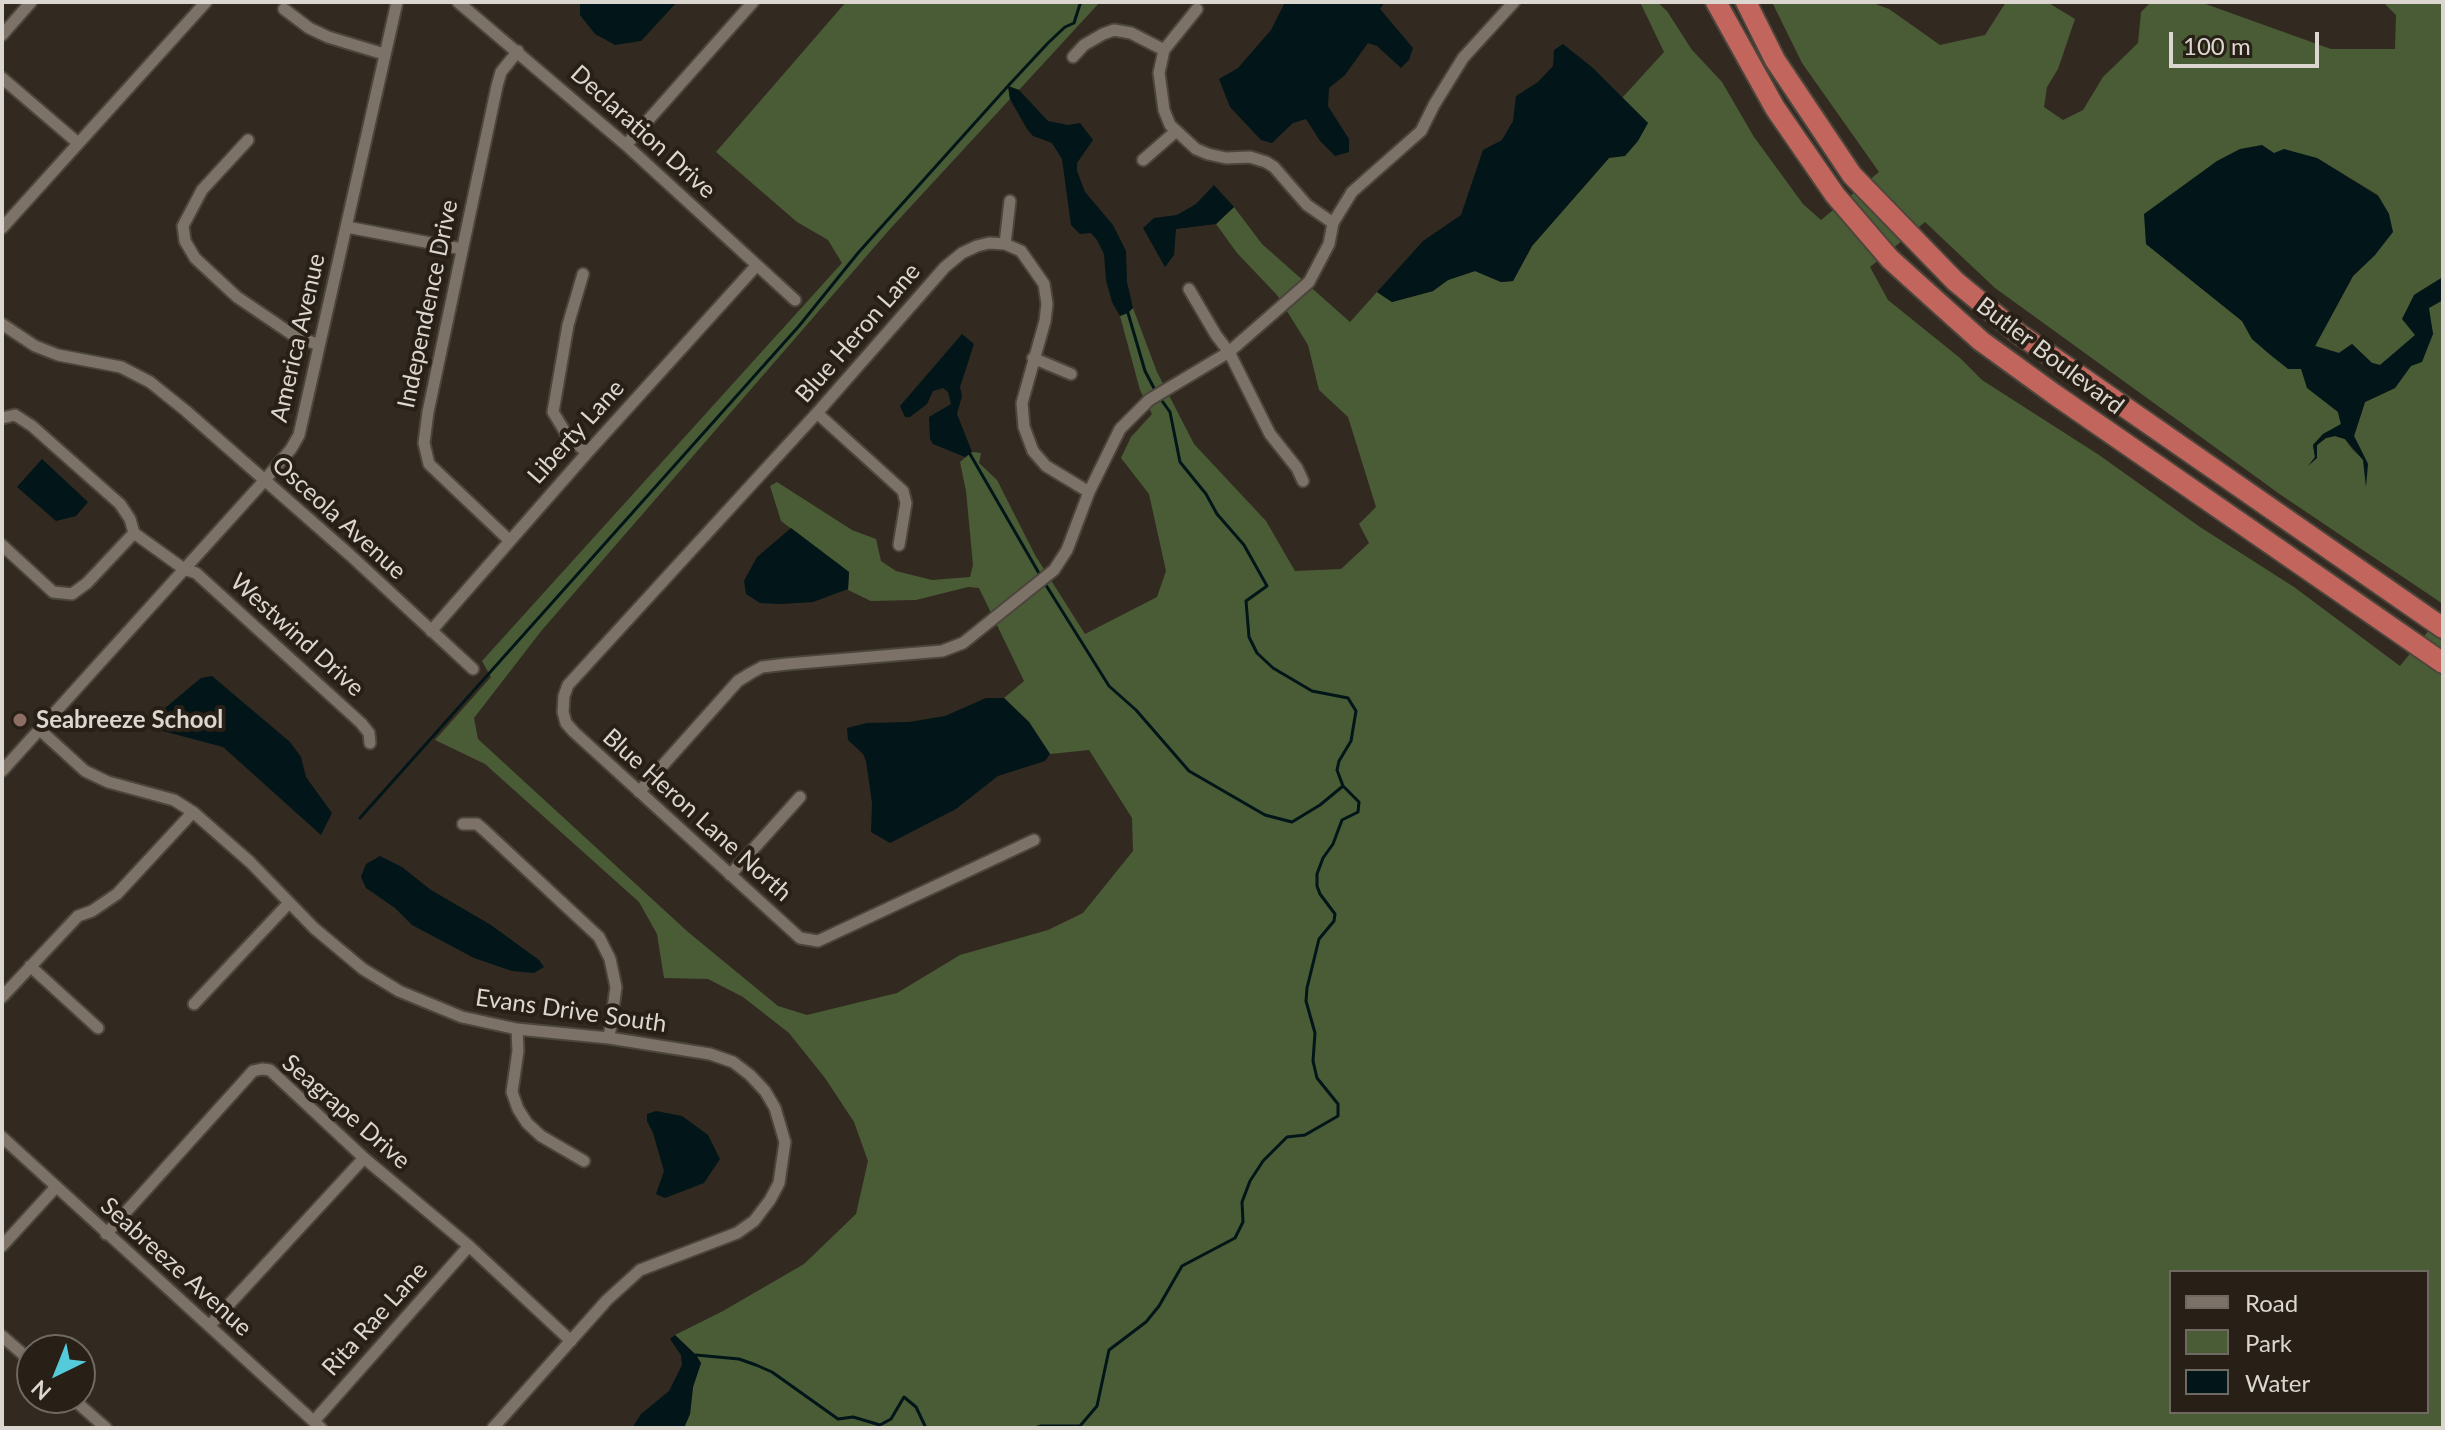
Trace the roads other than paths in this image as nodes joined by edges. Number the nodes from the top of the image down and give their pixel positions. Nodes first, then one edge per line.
1 (31, 2) edge
2 (206, 2) edge
3 (397, 2) edge
4 (458, 2) edge
5 (753, 2) edge
6 (1514, 2) edge
7 (1716, 2) edge
8 (1746, 2) edge
9 (284, 9) dead end
10 (1197, 9) dead end
11 (2, 35) edge
12 (1164, 50) junction
13 (518, 51) junction
14 (384, 54) junction
15 (1073, 57) dead end
16 (2, 78) edge
17 (1175, 132) junction
18 (248, 140) dead end
19 (78, 143) junction
20 (626, 145) junction
21 (1143, 160) dead end
22 (1010, 201) dead end
23 (1333, 223) junction
24 (347, 227) junction
25 (2, 228) edge
26 (1005, 244) junction
27 (462, 249) junction
28 (757, 265) junction
29 (583, 274) dead end
30 (1189, 289) dead end
31 (795, 300) dead end
32 (2, 324) edge
33 (319, 345) junction
34 (1229, 352) junction
35 (1033, 358) junction
36 (1071, 374) dead end
37 (817, 413) junction
38 (2, 418) edge
39 (587, 453) junction
40 (264, 481) junction
41 (1303, 481) dead end
42 (1089, 492) junction
43 (134, 533) junction
44 (509, 540) junction
45 (2, 545) edge
46 (899, 545) dead end
47 (184, 569) junction
48 (2443, 628) edge
49 (431, 631) junction
50 (2443, 663) edge
51 (473, 669) dead end
52 (563, 705) joint
53 (40, 730) junction
54 (370, 743) dead end
55 (2, 771) edge
56 (639, 792) junction
57 (800, 797) dead end
58 (193, 812) junction
59 (463, 824) dead end
60 (1034, 840) dead end
61 (730, 875) junction
62 (288, 904) junction
63 (30, 966) junction
64 (2, 997) edge
65 (194, 1004) dead end
66 (98, 1028) dead end
67 (517, 1029) junction
68 (609, 1038) junction
69 (2, 1137) edge
70 (364, 1158) junction
71 (584, 1161) dead end
72 (55, 1188) junction
73 (106, 1234) junction
74 (2, 1246) edge
75 (469, 1246) junction
76 (210, 1325) junction
77 (571, 1341) junction
78 (90, 1414) edge
79 (318, 1424) edge
80 (106, 1428) edge
81 (493, 1428) edge

1 - 11 street
2 - 19 street
3 - 14 street, America Avenue
4 - 13 street, Declaration Drive
5 - 20 street
6 - 23 street
7 - 50 highway, Butler Boulevard
8 - 48 highway, Butler Boulevard
9 - 14 street
10 - 12 street
12 - 15 street
12 - 17 street
13 - 20 street, Declaration Drive
13 - 27 street, Independence Drive
14 - 24 street, America Avenue
16 - 19 street
17 - 21 street
17 - 23 street
18 - 33 street
19 - 25 street
20 - 28 street, Declaration Drive
22 - 26 street
23 - 34 street
24 - 27 street
24 - 33 street, America Avenue
26 - 35 street
26 - 37 street, Blue Heron Lane
27 - 44 street, Independence Drive
28 - 31 street, Declaration Drive
28 - 39 street, Liberty Lane
29 - 39 street
30 - 34 street
32 - 40 street, Osceola Avenue
33 - 40 street, America Avenue
34 - 41 street
34 - 42 street
35 - 36 street
35 - 42 street
37 - 46 street
37 - 52 street, Blue Heron Lane
38 - 43 street
39 - 44 street, Liberty Lane
40 - 47 street, America Avenue
40 - 49 street, Osceola Avenue
42 - 56 street
43 - 45 street
43 - 47 street, Westwind Drive
44 - 49 street, Liberty Lane
47 - 53 street, America Avenue
47 - 54 street, Westwind Drive
49 - 51 street, Osceola Avenue
52 - 56 street, Blue Heron Lane North
53 - 55 street, America Avenue
53 - 58 street, Evans Drive South
56 - 61 street, Blue Heron Lane North
57 - 61 street
58 - 62 street, Evans Drive South
58 - 63 street
59 - 68 street
60 - 61 street, Blue Heron Lane North
62 - 65 street
62 - 67 street, Evans Drive South
63 - 64 street
63 - 66 street
67 - 68 street, Evans Drive South
67 - 71 street
68 - 77 street, Evans Drive South
69 - 72 street, Seabreeze Avenue
70 - 73 street, Seagrape Drive
70 - 75 street, Seagrape Drive
70 - 76 street
72 - 73 street, Seabreeze Avenue
72 - 74 street
73 - 76 street, Seabreeze Avenue
75 - 77 street, Seagrape Drive
75 - 79 street, Rita Rae Lane
76 - 79 street, Seabreeze Avenue
77 - 81 street, Evans Drive South
78 - 80 street

